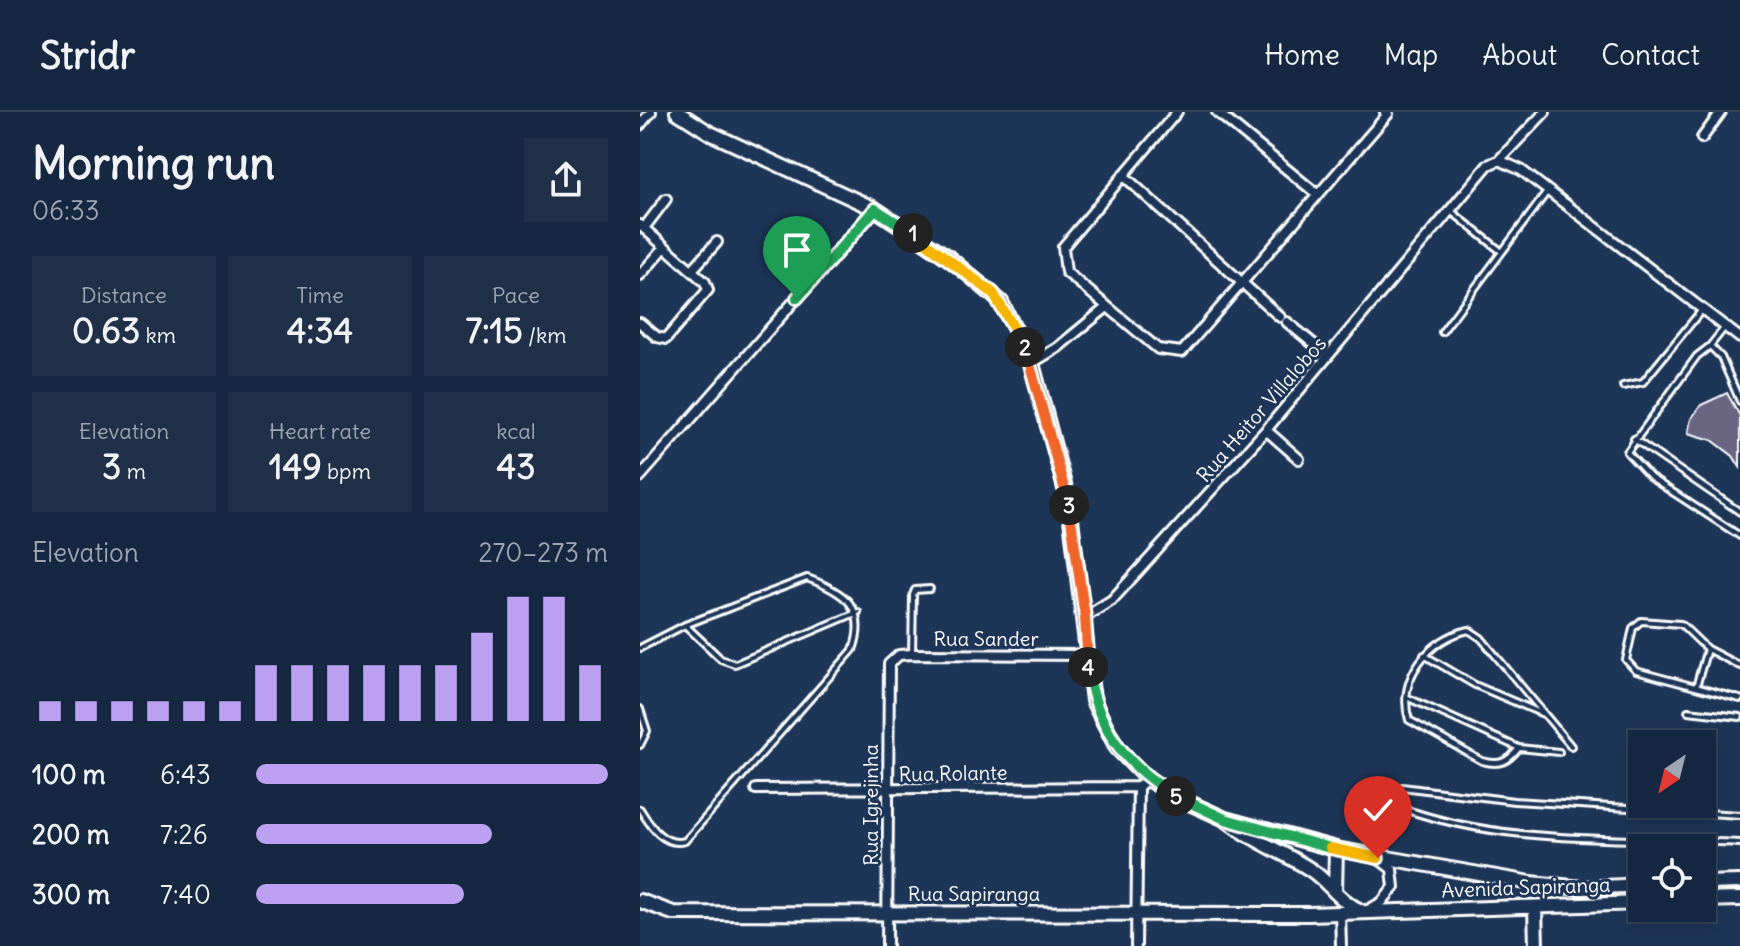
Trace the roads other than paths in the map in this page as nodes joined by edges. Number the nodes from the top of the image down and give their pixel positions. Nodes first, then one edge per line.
1 (651, 112) edge
2 (677, 112) edge
3 (1177, 112) edge
4 (1217, 112) edge
5 (1385, 112) edge
6 (1545, 112) edge
7 (1721, 112) edge
8 (640, 125) edge
9 (1702, 138) dead end
10 (1499, 160) junction
11 (1123, 175) junction
12 (1549, 190) junction
13 (1318, 195) junction
14 (666, 199) dead end
15 (875, 209) junction
16 (1451, 211) junction
17 (642, 226) edge
18 (717, 242) dead end
19 (665, 247) junction
20 (1502, 252) junction
21 (692, 270) junction
22 (640, 275) edge
23 (1243, 280) junction
24 (1107, 307) junction
25 (1702, 309) junction
26 (643, 325) edge
27 (1725, 327) junction
28 (1442, 332) dead end
29 (640, 336) edge
30 (1740, 338) edge
31 (1710, 346) junction
32 (1328, 356) junction
33 (1032, 363) junction
34 (1623, 386) dead end
35 (1740, 401) edge
36 (1266, 430) junction
37 (1634, 439) junction
38 (1299, 459) dead end
39 (640, 477) edge
40 (1740, 512) edge
41 (1740, 536) edge
42 (930, 589) dead end
43 (858, 612) junction
44 (1085, 617) junction
45 (685, 625) junction
46 (640, 648) edge
47 (1707, 649) junction
48 (912, 654) junction
49 (1087, 655) junction
50 (1424, 655) junction
51 (889, 664) joint
52 (1740, 666) edge
53 (1696, 687) junction
54 (1406, 697) junction
55 (1740, 699) edge
56 (640, 709) edge
57 (1688, 711) dead end
58 (1545, 715) junction
59 (1740, 717) edge
60 (640, 745) edge
61 (1571, 746) dead end
62 (1519, 748) junction
63 (1559, 752) dead end
64 (1143, 783) junction
65 (756, 789) dead end
66 (886, 790) junction
67 (640, 809) edge
68 (1740, 815) edge
69 (1225, 819) junction
70 (1740, 843) edge
71 (1336, 849) junction
72 (1368, 853) junction
73 (1740, 882) edge
74 (1716, 883) edge
75 (1628, 886) edge
76 (1335, 892) junction
77 (1740, 899) edge
78 (1716, 900) edge
79 (640, 901) edge
80 (1628, 904) edge
81 (1535, 907) junction
82 (1136, 912) junction
83 (1364, 912) junction
84 (887, 913) junction
85 (1340, 913) junction
86 (1309, 914) junction
87 (887, 946) edge
88 (1136, 946) edge
89 (1341, 946) edge
90 (1536, 946) edge

1 - 8 street
2 - 15 main road
3 - 11 street
4 - 13 street
5 - 13 street
6 - 10 street, Rua Heitor Villalobos
7 - 9 street
10 - 12 street
10 - 16 street, Rua Heitor Villalobos
11 - 23 street
11 - 24 street
12 - 20 lane
12 - 25 street
13 - 23 street
14 - 17 street
15 - 33 main road
15 - 39 street
16 - 20 lane
16 - 32 street, Rua Heitor Villalobos
17 - 19 street
18 - 21 street
19 - 21 street
19 - 22 street
20 - 28 lane
21 - 26 street
23 - 24 street
23 - 32 street
24 - 33 street
25 - 27 street
25 - 34 lane
26 - 29 street
27 - 30 street
27 - 31 lane
31 - 35 lane
31 - 37 lane
32 - 36 street, Rua Heitor Villalobos
33 - 44 main road
36 - 38 street
36 - 44 street, Rua Heitor Villalobos
37 - 40 lane
37 - 41 lane
42 - 48 lane
43 - 45 lane
43 - 45 lane
43 - 67 lane
44 - 49 main road
45 - 46 lane
47 - 52 lane
47 - 53 lane
47 - 53 lane
48 - 49 street, Rua Sander
48 - 51 street, Rua Sander
49 - 64 main road
50 - 54 lane
50 - 58 lane
50 - 58 lane
51 - 66 street, Rua Igrejinha
53 - 55 lane
54 - 62 lane
54 - 62 lane
56 - 60 lane
57 - 59 lane
58 - 61 lane
62 - 63 lane
64 - 66 street, Rua Rolante
64 - 69 main road
64 - 82 street
65 - 66 street, Rua Rolante
66 - 84 street, Rua Igrejinha
68 - 70 lane
69 - 71 main road, Avenida Sapiranga
69 - 76 main road
71 - 72 main road, Avenida Sapiranga
71 - 76 main road
72 - 75 main road, Avenida Sapiranga
72 - 83 street
73 - 74 main road
76 - 83 main road
76 - 86 main road
77 - 78 main road
79 - 84 main road, Rua Sapiranga
80 - 81 main road, Avenida Sapiranga
81 - 83 main road, Avenida Sapiranga
81 - 90 main road
82 - 84 main road, Rua Sapiranga
82 - 86 main road, Rua Sapiranga
82 - 88 street
83 - 85 main road, Rua Sapiranga
84 - 87 street, Rua Igrejinha
85 - 86 main road, Rua Sapiranga
85 - 89 street

